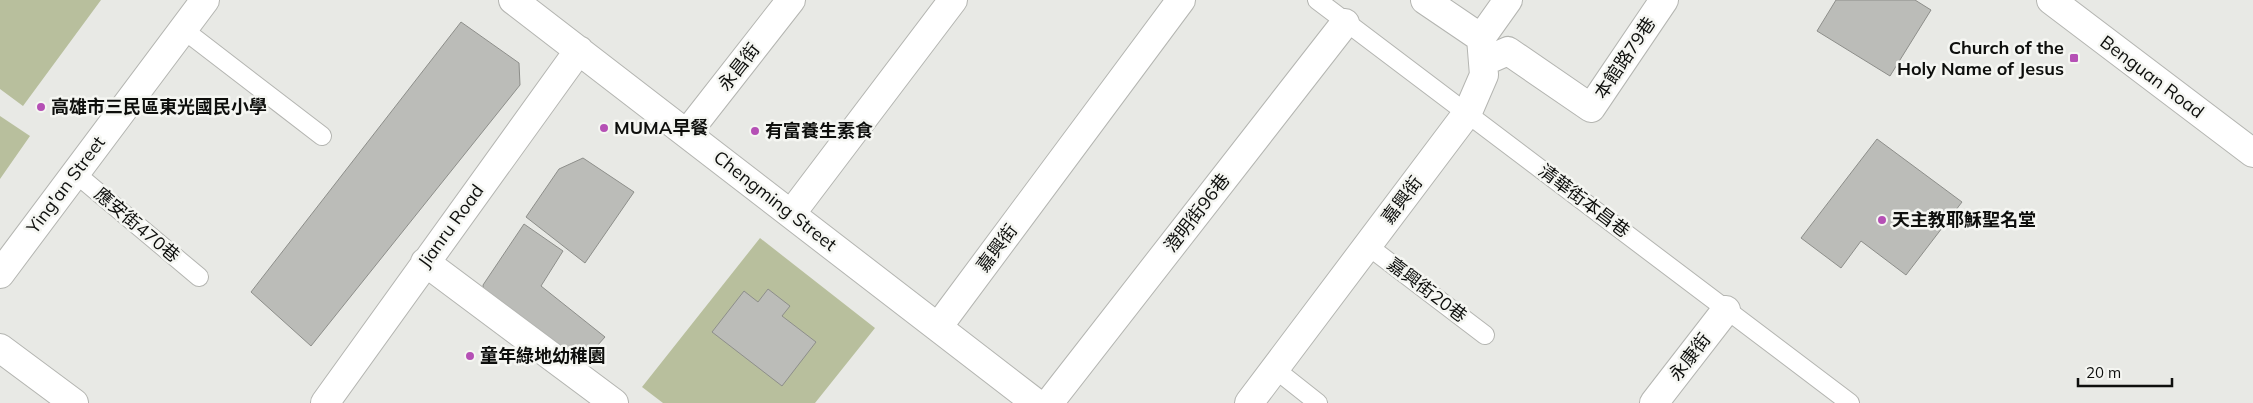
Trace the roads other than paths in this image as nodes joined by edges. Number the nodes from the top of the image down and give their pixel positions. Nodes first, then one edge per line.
1 (205, 0) edge
2 (513, 0) edge
3 (791, 0) edge
4 (953, 0) edge
5 (1181, 0) edge
6 (1317, 0) edge
7 (1426, 0) edge
8 (1508, 0) edge
9 (1664, 0) edge
10 (2052, 0) edge
11 (1345, 23) junction
12 (184, 30) junction
13 (579, 50) junction
14 (1482, 50) junction
15 (1468, 112) junction
16 (687, 134) junction
17 (322, 136) dead end
18 (2253, 154) edge
19 (75, 173) junction
20 (791, 214) junction
21 (1368, 246) junction
22 (425, 262) junction
23 (0, 274) edge
24 (199, 277) dead end
25 (1726, 310) junction
26 (938, 327) junction
27 (1486, 335) dead end
28 (0, 348) edge
29 (1275, 369) junction
30 (74, 403) edge
31 (325, 403) edge
32 (614, 403) edge
33 (1036, 403) edge
34 (1048, 403) edge
35 (1249, 403) edge
36 (1318, 403) edge
37 (1654, 403) edge
38 (1850, 403) edge

1 - 12 street, Ying'an Street
2 - 13 street, Chengming Street
3 - 16 street, 永昌街
4 - 20 street
5 - 26 street, 嘉興街
6 - 11 lane, 清華街本昌巷
7 - 14 street
8 - 14 street
9 - 14 street, 本館路79巷
10 - 18 street, Benguan Road
11 - 15 lane, 清華街本昌巷
11 - 34 street, 澄明街96巷
12 - 17 lane
12 - 19 street, Ying'an Street
13 - 16 street, Chengming Street
13 - 22 street, Jianru Road
14 - 15 street, 嘉興街
15 - 21 street, 嘉興街
15 - 25 lane, 清華街本昌巷
16 - 20 street, Chengming Street
19 - 23 street, Ying'an Street
19 - 24 lane, 應安街470巷
20 - 26 street, Chengming Street
21 - 27 lane, 嘉興街20巷
21 - 29 street, 嘉興街
22 - 31 street, Jianru Road
22 - 32 street
25 - 37 street, 永康街
25 - 38 lane, 清華街本昌巷
26 - 33 street, Chengming Street
28 - 30 street
29 - 35 street, 嘉興街
29 - 36 lane

